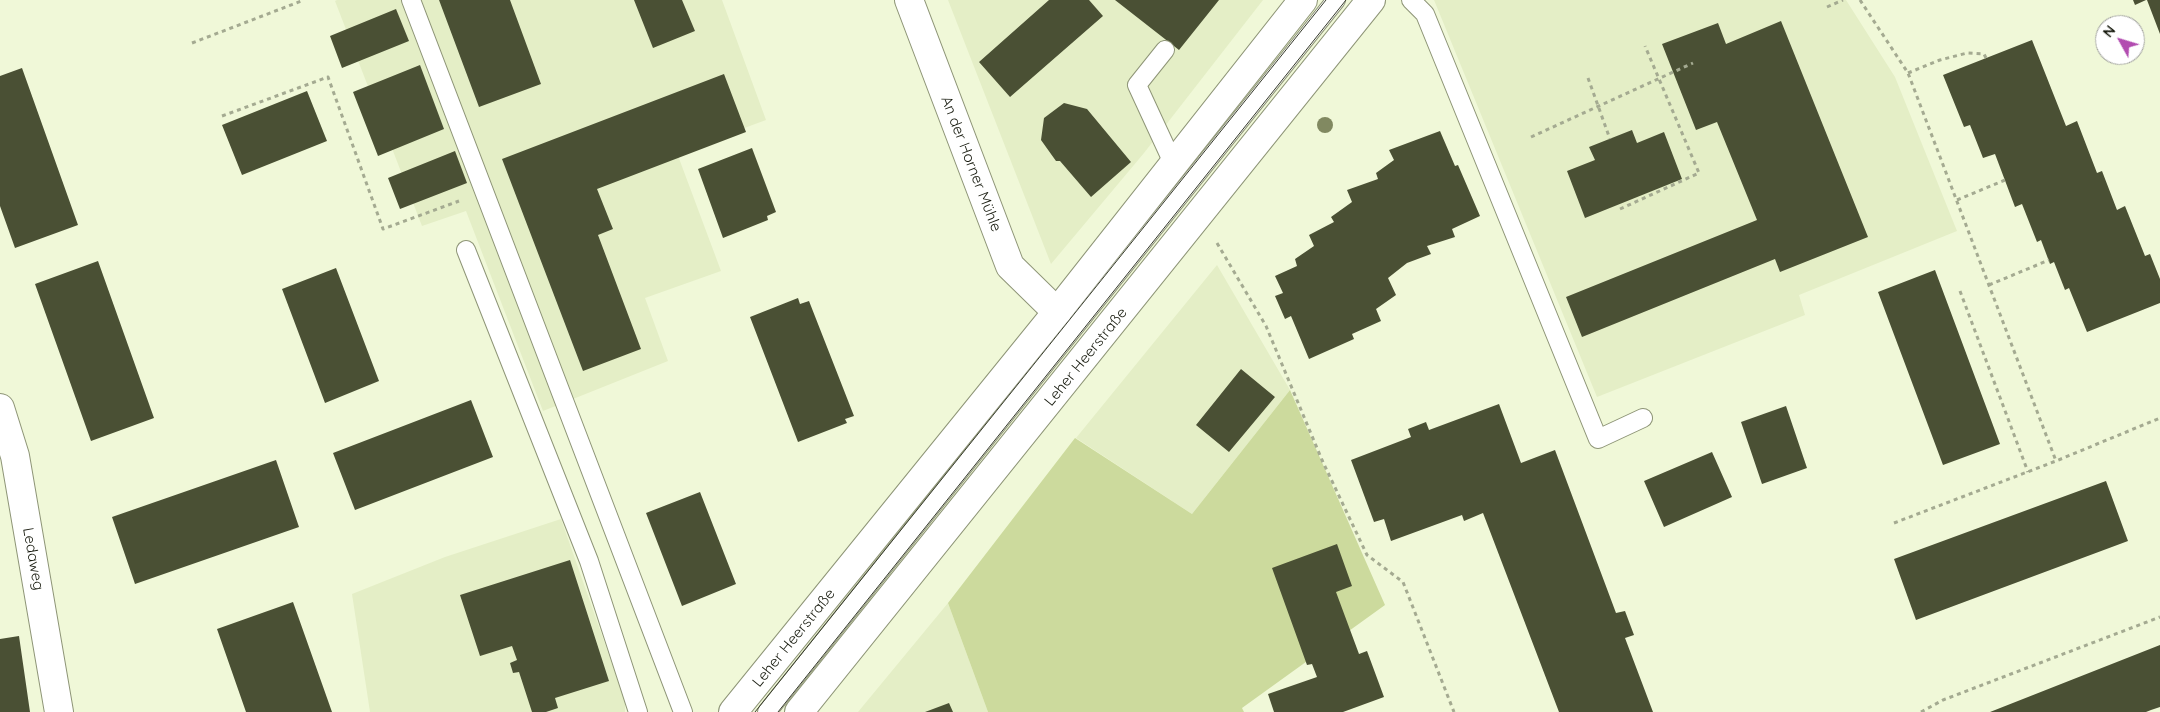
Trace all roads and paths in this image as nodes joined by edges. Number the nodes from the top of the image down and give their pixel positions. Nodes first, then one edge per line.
1 (304, 0) edge
2 (411, 0) edge
3 (910, 0) edge
4 (1303, 0) edge
5 (1336, 0) edge
6 (1372, 0) edge
7 (1411, 0) edge
8 (1843, 0) edge
9 (1860, 0) edge
10 (1827, 7) dead end
11 (192, 43) dead end
12 (1645, 46) dead end
13 (1165, 50) dead end
14 (1986, 58) dead end
15 (1693, 63) dead end
16 (1908, 73) junction
17 (1588, 78) dead end
18 (1660, 78) junction
19 (1598, 106) junction
20 (222, 116) dead end
21 (1531, 137) dead end
22 (1610, 139) dead end
23 (1173, 163) junction
24 (2005, 180) dead end
25 (484, 192) junction
26 (1957, 200) junction
27 (1620, 209) dead end
28 (1199, 215) junction
29 (466, 250) dead end
30 (2049, 260) dead end
31 (1989, 285) junction
32 (1960, 291) dead end
33 (1057, 312) junction
34 (0, 408) edge
35 (1643, 418) dead end
36 (2160, 418) edge
37 (2056, 461) junction
38 (2028, 472) junction
39 (1894, 523) dead end
40 (2160, 617) edge
41 (59, 712) edge
42 (638, 712) edge
43 (684, 712) edge
44 (733, 712) edge
45 (767, 712) edge
46 (800, 712) edge
47 (1454, 712) edge
48 (1921, 712) edge

1 - 11 path
2 - 25 lane
3 - 33 main road, An der Horner Mühle
4 - 23 main road, Leher Heerstraße
5 - 45 lane
6 - 28 main road, Leher Heerstraße
7 - 35 lane
8 - 10 path
9 - 16 path
12 - 18 path
13 - 23 lane
14 - 16 path
15 - 18 path
16 - 26 path
17 - 19 path
18 - 19 path
18 - 27 path
19 - 21 path
19 - 22 path
20 - 25 path
23 - 33 main road, Leher Heerstraße
24 - 26 path
25 - 43 lane
26 - 31 path
28 - 46 main road, Leher Heerstraße
28 - 47 path
29 - 42 lane
30 - 31 path
31 - 37 path
32 - 38 path
33 - 44 main road, Leher Heerstraße
34 - 41 main road, Ledaweg
36 - 37 path
37 - 38 path
38 - 39 path
40 - 48 path

